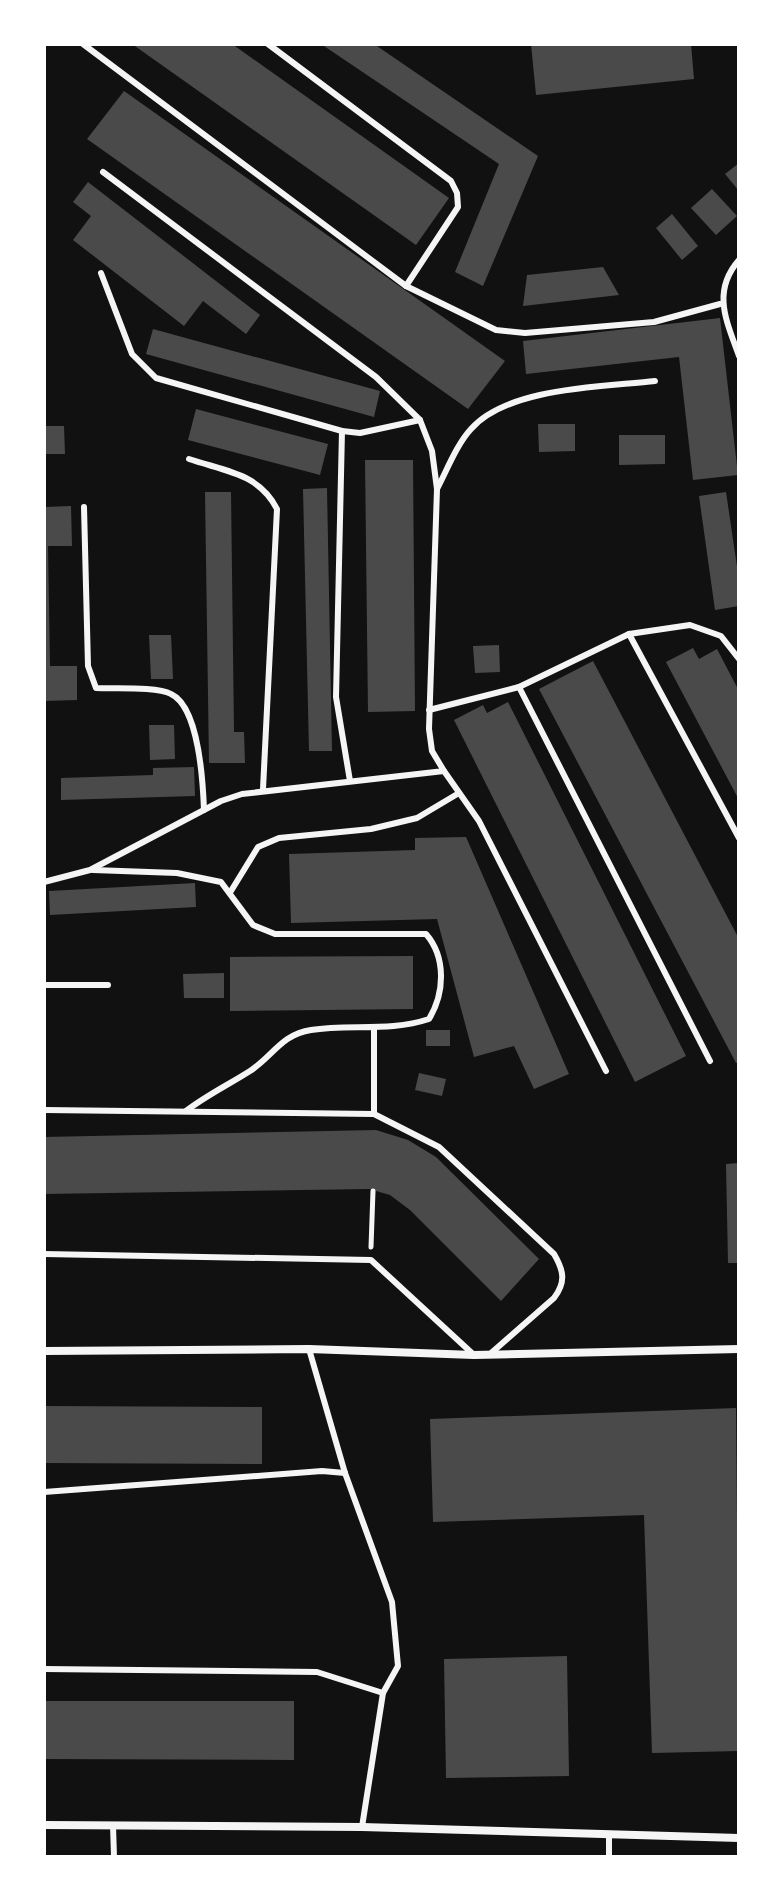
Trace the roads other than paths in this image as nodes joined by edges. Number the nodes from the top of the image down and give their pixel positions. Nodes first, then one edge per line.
1 (83, 44) edge
2 (268, 44) edge
3 (103, 172) dead end
4 (739, 260) edge
5 (101, 273) dead end
6 (406, 286) junction
7 (720, 304) junction
8 (739, 356) edge
9 (655, 381) dead end
10 (420, 420) junction
11 (342, 431) junction
12 (189, 459) dead end
13 (437, 489) junction
14 (84, 507) dead end
15 (629, 634) junction
16 (739, 659) edge
17 (519, 687) junction
18 (429, 710) junction
19 (444, 771) junction
20 (350, 781) junction
21 (263, 789) junction
22 (459, 793) junction
23 (204, 810) junction
24 (739, 838) edge
25 (90, 870) junction
26 (44, 882) edge
27 (231, 891) junction
28 (44, 985) edge
29 (108, 985) dead end
30 (374, 1027) junction
31 (710, 1061) dead end
32 (606, 1071) dead end
33 (44, 1110) edge
34 (186, 1111) junction
35 (374, 1114) junction
36 (44, 1254) edge
37 (309, 1349) junction
38 (739, 1349) edge
39 (44, 1351) edge
40 (490, 1354) junction
41 (474, 1355) junction
42 (345, 1473) junction
43 (44, 1492) edge
44 (44, 1669) edge
45 (383, 1693) junction
46 (44, 1825) edge
47 (113, 1825) junction
48 (362, 1827) junction
49 (609, 1835) junction
50 (739, 1838) edge
51 (114, 1857) edge
52 (609, 1857) edge

1 - 6 lane
2 - 6 lane
3 - 10 lane
4 - 7 lane
5 - 11 lane
6 - 7 lane
7 - 8 lane
9 - 13 lane
10 - 11 lane
10 - 13 lane
11 - 20 lane
12 - 21 lane
13 - 18 lane
14 - 23 lane
15 - 16 lane
15 - 17 lane
15 - 24 lane
17 - 18 lane
17 - 31 lane
18 - 19 lane
19 - 20 lane
19 - 22 lane
20 - 21 lane
21 - 23 lane
22 - 27 lane
22 - 32 lane
23 - 25 lane
25 - 26 lane
25 - 27 lane
27 - 30 lane
28 - 29 lane
30 - 34 lane
30 - 35 lane
33 - 34 lane
34 - 35 lane
35 - 40 lane
36 - 41 lane
37 - 39 street
37 - 41 street
37 - 42 lane
38 - 40 street
40 - 41 street
42 - 43 lane
42 - 45 lane
44 - 45 lane
45 - 48 lane
46 - 47 street
47 - 48 street
47 - 51 lane
48 - 49 street
49 - 50 street
49 - 52 lane

